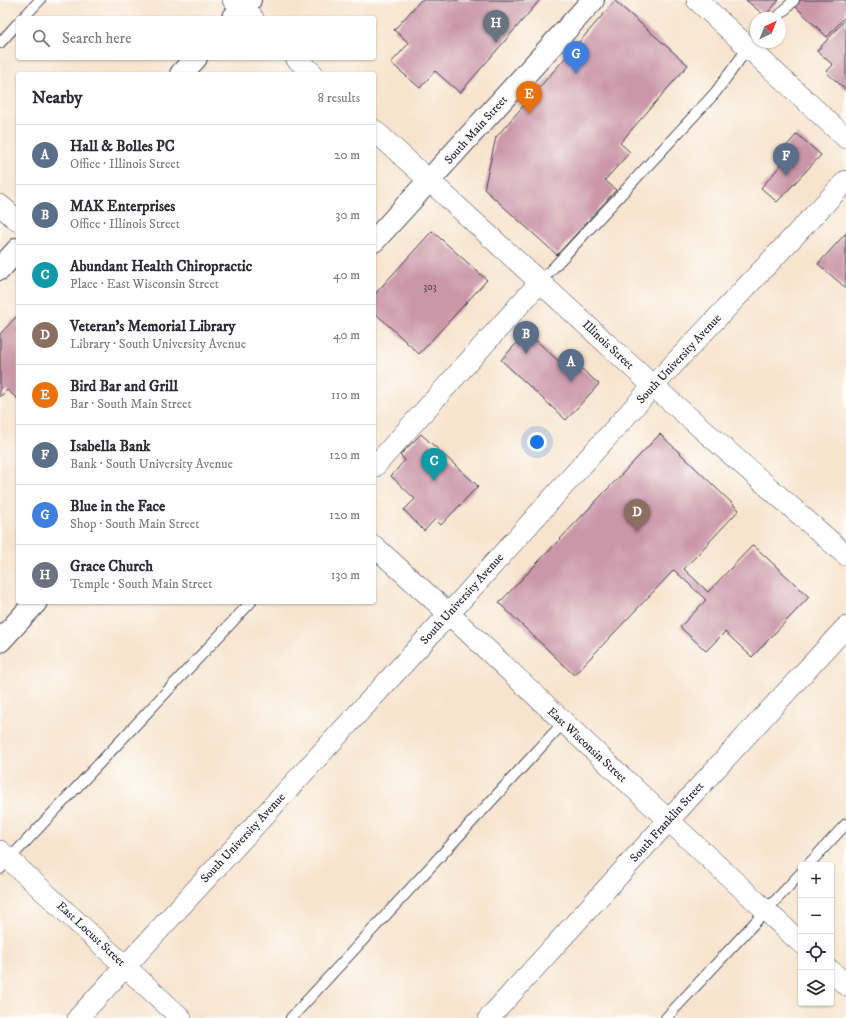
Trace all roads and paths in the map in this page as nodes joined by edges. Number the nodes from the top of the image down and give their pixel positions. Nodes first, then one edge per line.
1 (40, 0) edge
2 (593, 0) edge
3 (697, 0) edge
4 (794, 0) edge
5 (783, 12) edge
6 (25, 16) edge
7 (16, 25) edge
8 (750, 42) edge
9 (0, 43) edge
10 (750, 47) edge
11 (756, 48) edge
12 (194, 60) edge
13 (298, 60) edge
14 (183, 72) edge
15 (311, 72) edge
16 (376, 132) edge
17 (846, 138) edge
18 (846, 181) edge
19 (429, 182) junction
20 (0, 205) edge
21 (16, 219) edge
22 (376, 239) edge
23 (16, 251) edge
24 (0, 268) edge
25 (540, 282) junction
26 (653, 386) junction
27 (376, 466) edge
28 (376, 548) edge
29 (846, 555) edge
30 (34, 604) edge
31 (249, 604) edge
32 (448, 613) junction
33 (846, 627) edge
34 (0, 641) edge
35 (564, 722) junction
36 (668, 821) junction
37 (846, 824) edge
38 (3, 860) edge
39 (811, 862) edge
40 (798, 876) edge
41 (766, 911) junction
42 (798, 940) edge
43 (126, 967) junction
44 (834, 974) edge
45 (846, 985) edge
46 (78, 1018) edge
47 (181, 1018) edge
48 (291, 1018) edge
49 (490, 1018) edge
50 (666, 1018) edge

1 - 6 lane
2 - 19 street, South Main Street
3 - 8 street
4 - 5 lane
7 - 9 lane
10 - 25 lane
11 - 17 street
12 - 14 street
13 - 15 street
16 - 19 street, Illinois Street
18 - 26 street, South University Avenue
19 - 22 street, South Main Street
19 - 25 street, Illinois Street
20 - 21 street
23 - 24 street
25 - 26 street, Illinois Street
25 - 27 street
26 - 29 street, Illinois Street
26 - 32 street, South University Avenue
28 - 32 street, East Wisconsin Street
30 - 34 street
31 - 38 lane
32 - 35 street, East Wisconsin Street
32 - 43 street, South University Avenue
33 - 36 street, South Franklin Street
35 - 36 street, East Wisconsin Street
35 - 48 lane
36 - 41 street, East Wisconsin Street
36 - 49 street, South Franklin Street
37 - 39 lane
38 - 43 street, East Locust Street
40 - 41 lane
41 - 42 street, East Wisconsin Street
41 - 50 lane
43 - 46 street, South University Avenue
43 - 47 street, East Locust Street
44 - 45 street

